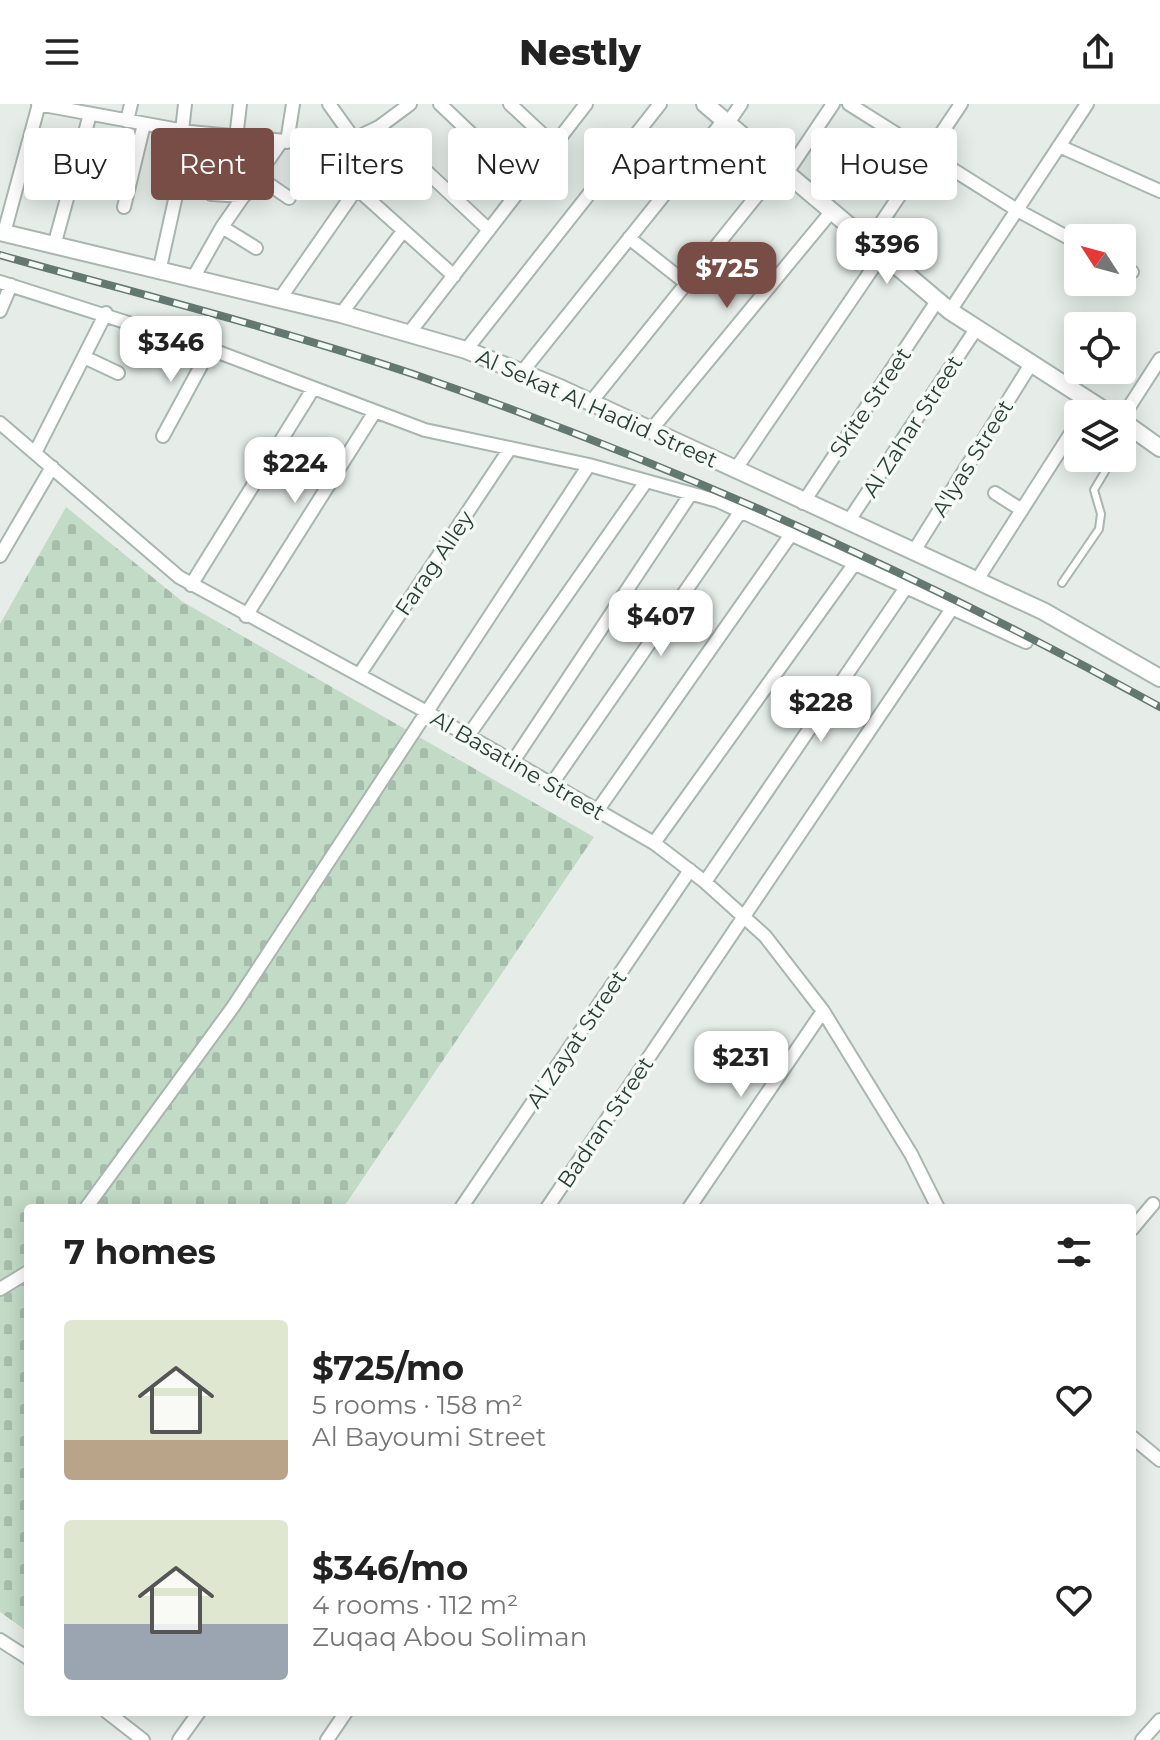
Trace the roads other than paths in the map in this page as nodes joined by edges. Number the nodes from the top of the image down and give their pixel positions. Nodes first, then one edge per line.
1 (38, 104) edge
2 (131, 104) edge
3 (185, 104) edge
4 (240, 104) edge
5 (293, 104) edge
6 (329, 104) edge
7 (410, 104) edge
8 (440, 104) edge
9 (510, 104) edge
10 (586, 104) edge
11 (660, 104) edge
12 (705, 104) edge
13 (741, 104) edge
14 (833, 104) edge
15 (849, 104) edge
16 (961, 104) edge
17 (1087, 104) edge
18 (395, 108) edge
19 (90, 114) junction
20 (127, 121) junction
21 (726, 122) junction
22 (144, 124) junction
23 (379, 127) joint
24 (168, 128) edge
25 (186, 128) edge
26 (237, 128) edge
27 (346, 128) edge
28 (465, 128) edge
29 (536, 128) edge
30 (567, 128) edge
31 (733, 128) edge
32 (886, 128) edge
33 (945, 128) edge
34 (274, 141) edge
35 (284, 142) junction
36 (290, 142) edge
37 (1059, 146) junction
38 (795, 154) edge
39 (274, 155) edge
40 (957, 173) edge
41 (795, 182) edge
42 (274, 188) edge
43 (1160, 191) edge
44 (811, 195) edge
45 (289, 198) dead end
46 (173, 200) edge
47 (241, 200) edge
48 (349, 200) edge
49 (370, 200) edge
50 (512, 200) edge
51 (757, 200) edge
52 (817, 200) edge
53 (897, 200) edge
54 (124, 207) dead end
55 (1017, 210) junction
56 (831, 212) junction
57 (222, 227) junction
58 (489, 230) junction
59 (403, 231) junction
60 (2, 233) edge
61 (1064, 235) edge
62 (629, 238) junction
63 (867, 244) junction
64 (54, 246) junction
65 (256, 248) dead end
66 (881, 256) junction
67 (159, 272) junction
68 (454, 276) junction
69 (192, 280) junction
70 (686, 283) junction
71 (6, 284) edge
72 (279, 300) junction
73 (944, 306) junction
74 (0, 311) edge
75 (106, 313) junction
76 (341, 314) junction
77 (976, 329) junction
78 (410, 332) junction
79 (210, 349) junction
80 (466, 350) junction
81 (84, 357) junction
82 (1160, 359) edge
83 (1031, 364) junction
84 (522, 372) junction
85 (118, 373) dead end
86 (313, 389) junction
87 (1077, 400) edge
88 (591, 402) junction
89 (1136, 402) edge
90 (374, 413) junction
91 (0, 423) edge
92 (651, 430) junction
93 (1136, 430) edge
94 (163, 436) dead end
95 (1064, 444) edge
96 (1160, 448) edge
97 (509, 450) junction
98 (35, 453) junction
99 (589, 465) junction
100 (52, 467) junction
101 (735, 470) junction
102 (1105, 472) edge
103 (645, 483) junction
104 (995, 493) dead end
105 (690, 495) junction
106 (803, 503) junction
107 (1022, 510) junction
108 (741, 511) junction
109 (848, 522) junction
110 (0, 529) edge
111 (792, 533) junction
112 (12, 536) junction
113 (914, 551) junction
114 (0, 556) edge
115 (855, 563) junction
116 (977, 580) junction
117 (1062, 583) dead end
118 (191, 585) junction
119 (907, 586) junction
120 (953, 607) junction
121 (246, 616) junction
122 (1026, 642) dead end
123 (359, 675) junction
124 (1160, 678) edge
125 (425, 711) junction
126 (468, 736) junction
127 (512, 763) junction
128 (551, 785) junction
129 (597, 811) junction
130 (654, 843) junction
131 (690, 870) junction
132 (705, 882) junction
133 (746, 917) junction
134 (823, 1011) junction
135 (89, 1204) edge
136 (464, 1204) edge
137 (550, 1204) edge
138 (692, 1204) edge
139 (936, 1204) edge
140 (1153, 1204) dead end
141 (1136, 1224) edge
142 (24, 1274) edge
143 (0, 1289) edge
144 (1136, 1440) edge
145 (1160, 1460) edge
146 (0, 1640) edge
147 (24, 1655) edge
148 (114, 1716) edge
149 (196, 1716) edge
150 (343, 1716) edge
151 (1160, 1720) edge
152 (143, 1740) edge
153 (179, 1740) edge
154 (327, 1740) edge
155 (1142, 1740) edge

1 - 19 street
1 - 60 street
2 - 20 street
3 - 25 street
4 - 26 street
5 - 35 street
6 - 27 street
7 - 18 street
8 - 28 street
9 - 29 street
10 - 30 street
11 - 80 street
12 - 21 street
13 - 21 street
14 - 38 street
15 - 32 street
16 - 33 street
17 - 37 street, Skite Street
18 - 23 street
19 - 20 street
19 - 64 street
20 - 22 street
21 - 31 street
21 - 62 street
22 - 24 street
22 - 54 street
23 - 58 street
34 - 35 street
35 - 36 street
35 - 39 street
37 - 43 street
37 - 55 street, Skite Street
40 - 55 street
41 - 44 street
42 - 45 street
46 - 67 street
47 - 57 street
48 - 72 street
49 - 59 street
50 - 58 street
51 - 70 street
52 - 56 street
53 - 63 street
55 - 61 street
55 - 73 street, Skite Street
56 - 63 street
56 - 92 street
57 - 65 street
57 - 69 street
58 - 68 street
59 - 68 street
59 - 76 street
60 - 64 street, Al Sekat Al Hadid Street
62 - 70 street
62 - 84 street
63 - 66 street
64 - 67 street, Al Sekat Al Hadid Street
66 - 73 street
66 - 101 street
67 - 69 street, Al Sekat Al Hadid Street
68 - 78 street
69 - 72 street, Al Sekat Al Hadid Street
70 - 88 street
71 - 74 street
71 - 75 street
72 - 76 street, Al Sekat Al Hadid Street
73 - 77 street
73 - 106 street, Skite Street
75 - 79 street
75 - 81 street
76 - 78 street, Al Sekat Al Hadid Street
77 - 83 street
77 - 109 street, Al Zahar Street
78 - 80 street, Al Sekat Al Hadid Street
79 - 86 street
79 - 94 street
80 - 84 street, Al Sekat Al Hadid Street
81 - 85 street
81 - 98 street
82 - 89 street
83 - 87 street
83 - 113 street, A'lyas Street
84 - 88 street, Al Sekat Al Hadid Street
86 - 90 street
86 - 118 street
88 - 92 street, Al Sekat Al Hadid Street
90 - 97 street
90 - 121 street
91 - 98 street, Al Basatine Street
92 - 101 street, Al Sekat Al Hadid Street
93 - 96 street
95 - 107 street
97 - 99 street
97 - 123 street, Farag Alley
98 - 100 street, Al Basatine Street
99 - 103 street
99 - 125 street
100 - 112 street
100 - 118 street, Al Basatine Street
101 - 106 street, Al Sekat Al Hadid Street
102 - 117 lane
103 - 105 street
103 - 126 street
104 - 107 street
105 - 108 street
105 - 127 street
106 - 109 street, Al Sekat Al Hadid Street
107 - 116 street
108 - 111 street
108 - 128 street
109 - 113 street, Al Sekat Al Hadid Street
110 - 112 street
111 - 115 street
111 - 129 street
112 - 114 street
113 - 116 street, Al Sekat Al Hadid Street
115 - 119 street
115 - 130 street
116 - 124 street, Al Sekat Al Hadid Street
118 - 121 street, Al Basatine Street
119 - 120 street
119 - 132 street
120 - 122 street
120 - 133 street, Badran Street
121 - 123 street, Al Basatine Street
123 - 125 street, Al Basatine Street
125 - 126 street, Al Basatine Street
125 - 135 street
126 - 127 street, Al Basatine Street
127 - 128 street, Al Basatine Street
128 - 129 street, Al Basatine Street
129 - 130 street, Al Basatine Street
130 - 131 street, Al Basatine Street
131 - 132 street, Al Basatine Street
131 - 136 street, Al Zayat Street
132 - 133 street, Al Basatine Street
133 - 134 street, Al Basatine Street
133 - 137 street, Badran Street
134 - 138 street
134 - 139 street, Al Basatine Street
140 - 141 street
142 - 143 street
144 - 145 street
146 - 147 street
148 - 152 street
149 - 153 street
150 - 154 street
151 - 155 street

